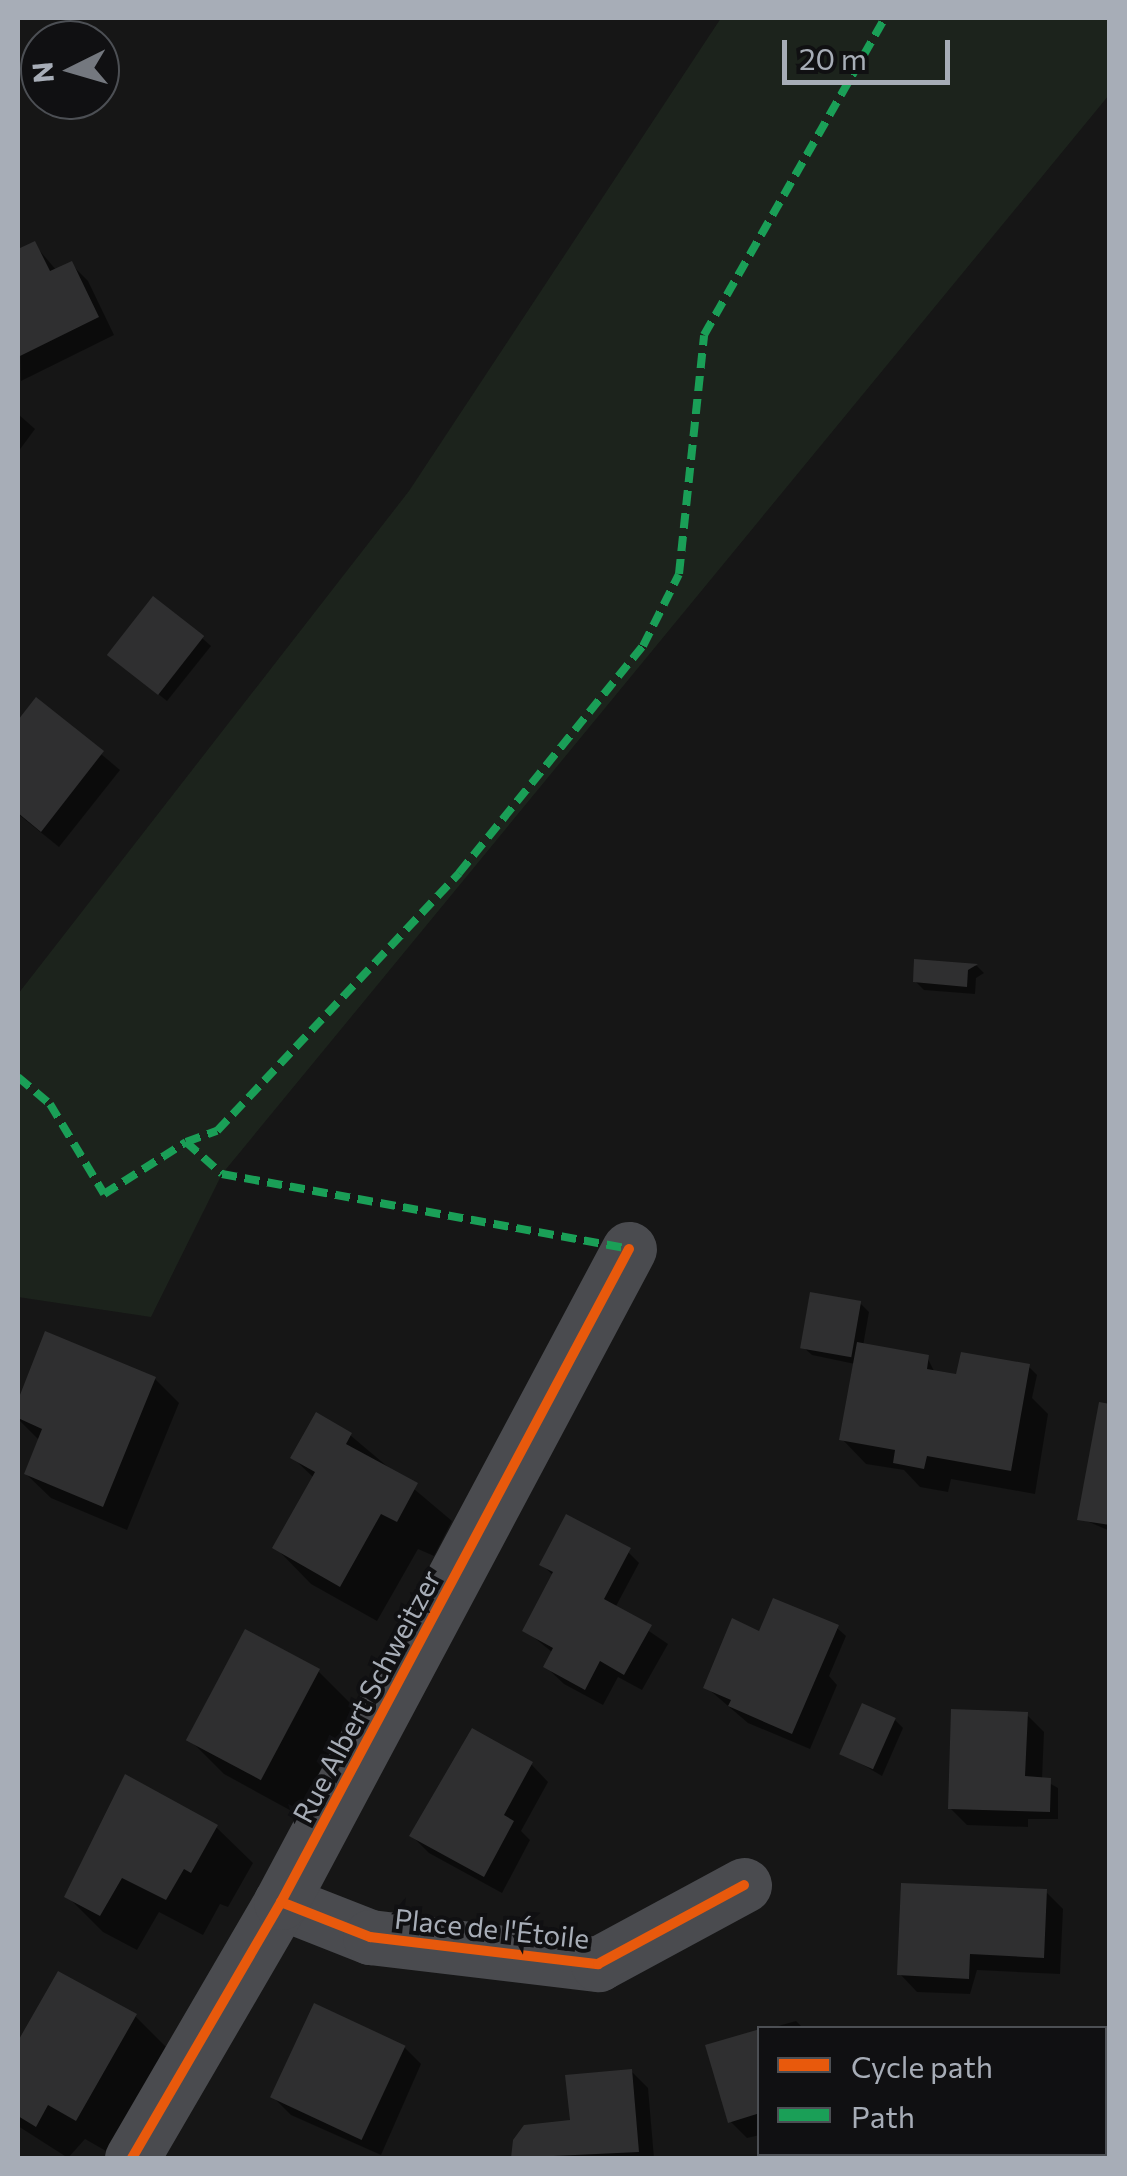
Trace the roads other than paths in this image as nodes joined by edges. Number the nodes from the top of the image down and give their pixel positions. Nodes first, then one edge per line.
1 (629, 1249) dead end
2 (744, 1885) dead end
3 (282, 1902) junction
4 (132, 2158) edge

1 - 3 street, Rue Albert Schweitzer
2 - 3 street, Place de l'Étoile
3 - 4 street, Rue Albert Schweitzer

